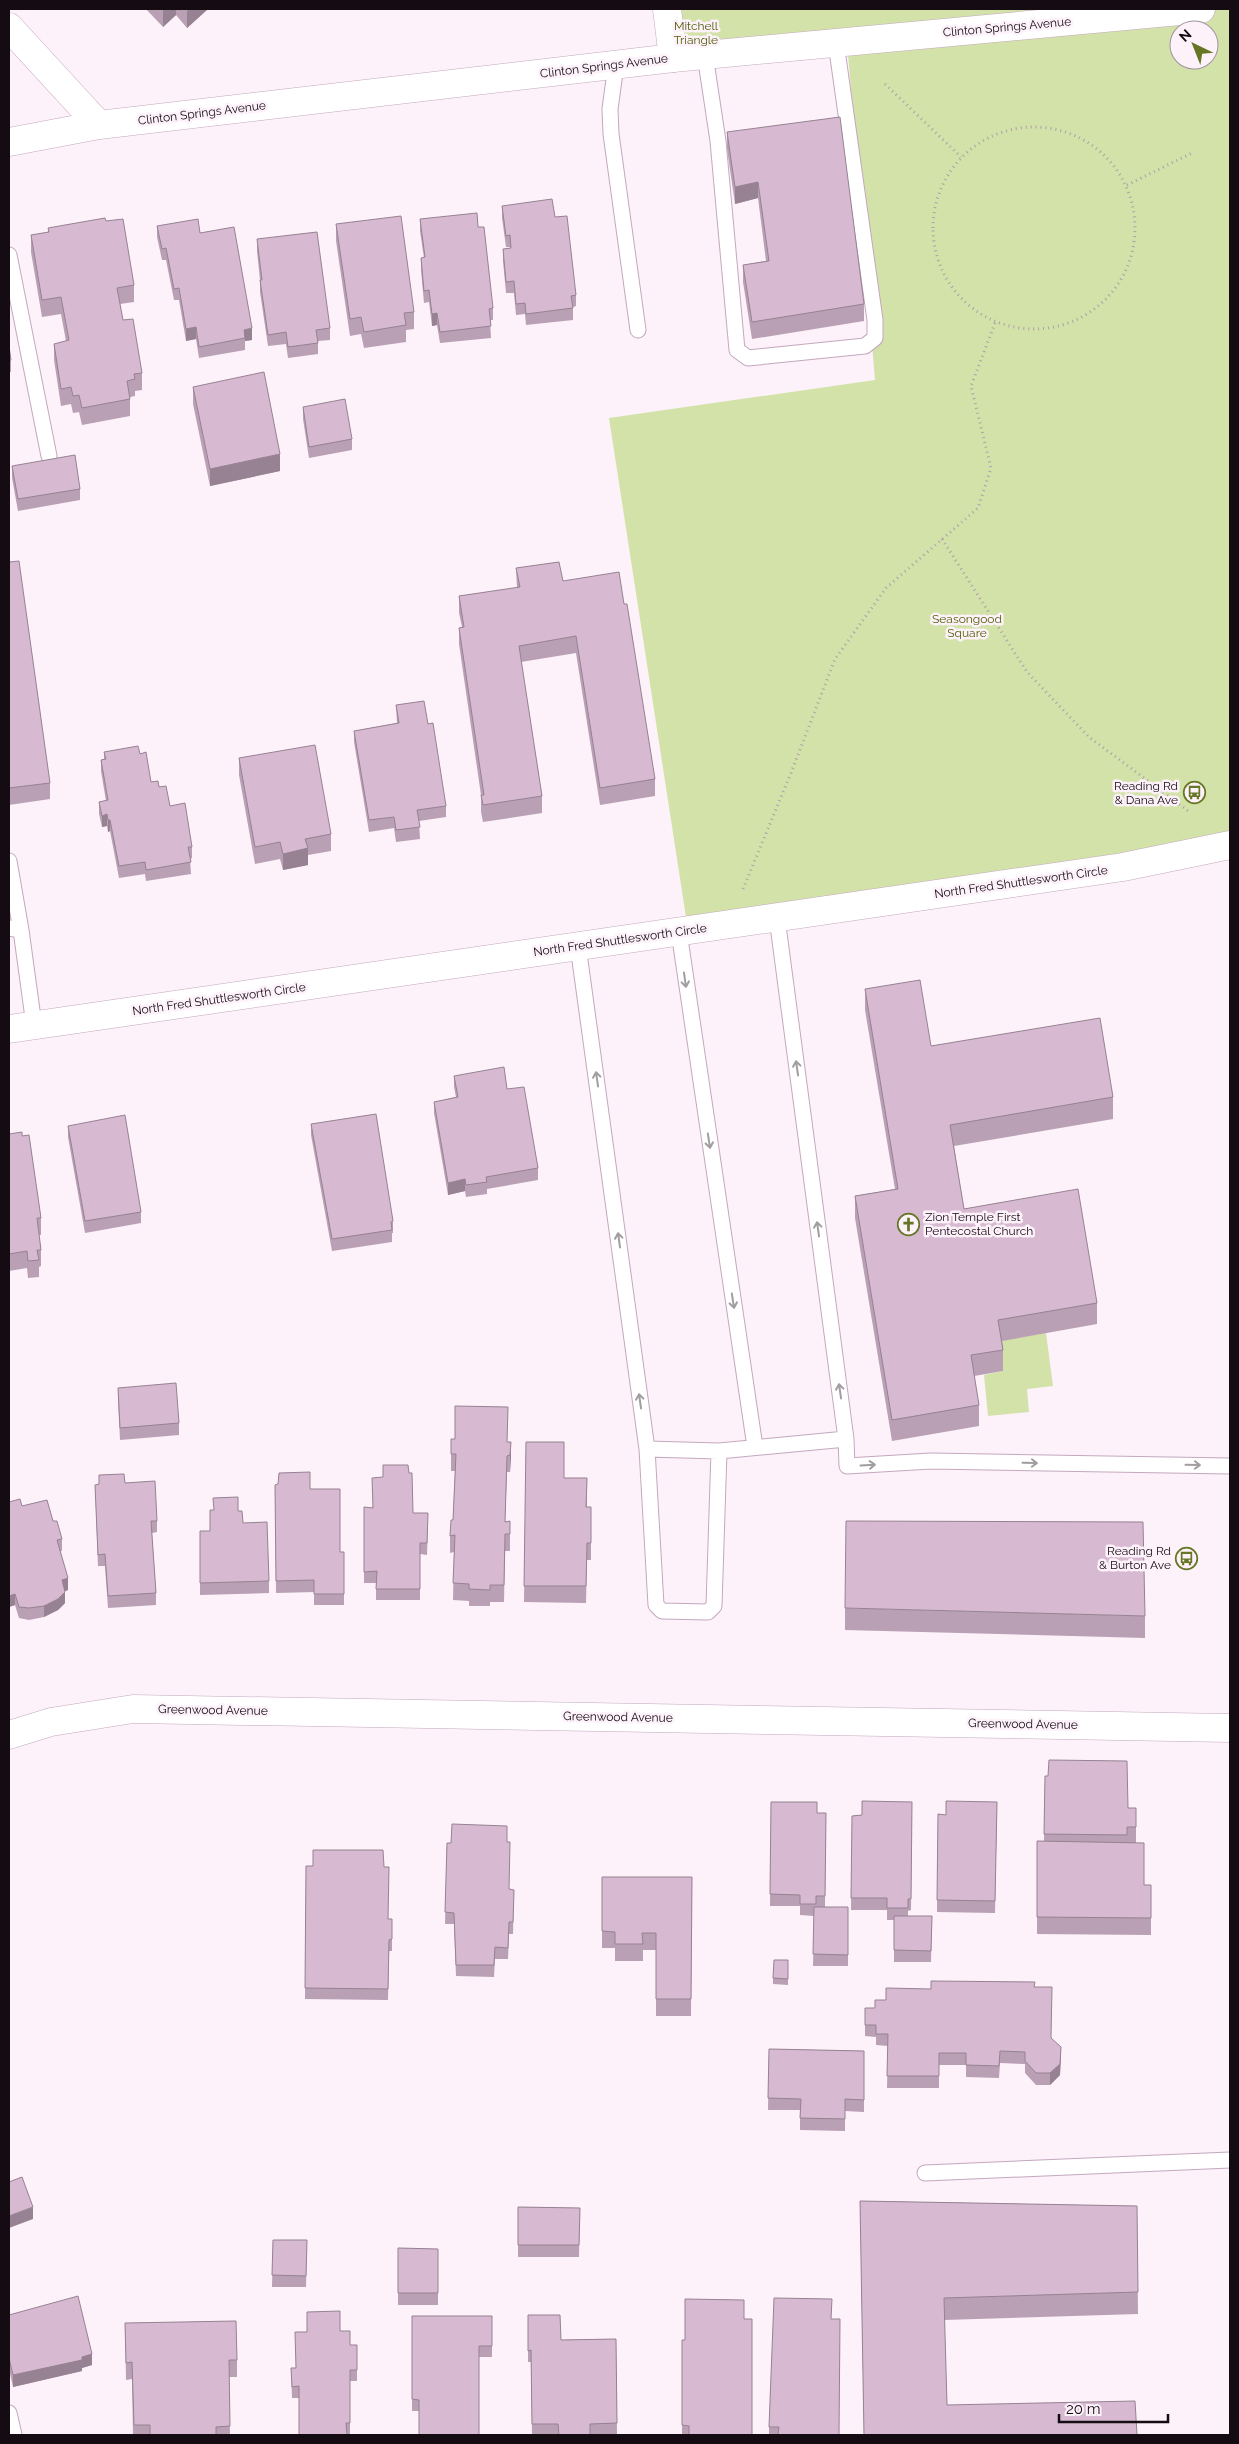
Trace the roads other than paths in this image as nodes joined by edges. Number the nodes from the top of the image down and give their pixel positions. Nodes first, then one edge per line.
1 (668, 9) edge
2 (1201, 9) edge
3 (9, 27) edge
4 (836, 43) junction
5 (705, 55) junction
6 (673, 58) junction
7 (616, 65) junction
8 (99, 125) junction
9 (9, 142) edge
10 (9, 255) edge
11 (638, 330) dead end
12 (50, 456) dead end
13 (1230, 845) edge
14 (9, 861) edge
15 (777, 918) junction
16 (15, 929) edge
17 (679, 932) junction
18 (578, 946) junction
19 (21, 1027) edge
20 (846, 1439) junction
21 (755, 1447) junction
22 (647, 1449) junction
23 (719, 1451) junction
24 (1230, 1466) edge
25 (1230, 1728) edge
26 (9, 1735) edge
27 (1230, 2160) edge
28 (925, 2174) dead end
29 (9, 2413) edge
30 (14, 2435) edge

1 - 6 street
2 - 4 street, Clinton Springs Avenue
3 - 8 street
4 - 5 street, Clinton Springs Avenue
4 - 5 lane
5 - 6 street, Clinton Springs Avenue
6 - 7 street, Clinton Springs Avenue
7 - 8 street, Clinton Springs Avenue
7 - 11 lane
8 - 9 street, Clinton Springs Avenue
10 - 12 lane
13 - 15 street, North Fred Shuttlesworth Circle
14 - 16 lane
15 - 17 street, North Fred Shuttlesworth Circle
20 -> 15 lane
16 - 19 lane
17 - 18 street, North Fred Shuttlesworth Circle
17 -> 21 lane
18 - 19 street, North Fred Shuttlesworth Circle
22 -> 18 lane
20 - 21 lane
20 -> 24 lane
21 - 23 lane
22 - 23 lane
22 - 23 lane
25 - 26 street, Greenwood Avenue
27 - 28 lane
29 - 30 lane

